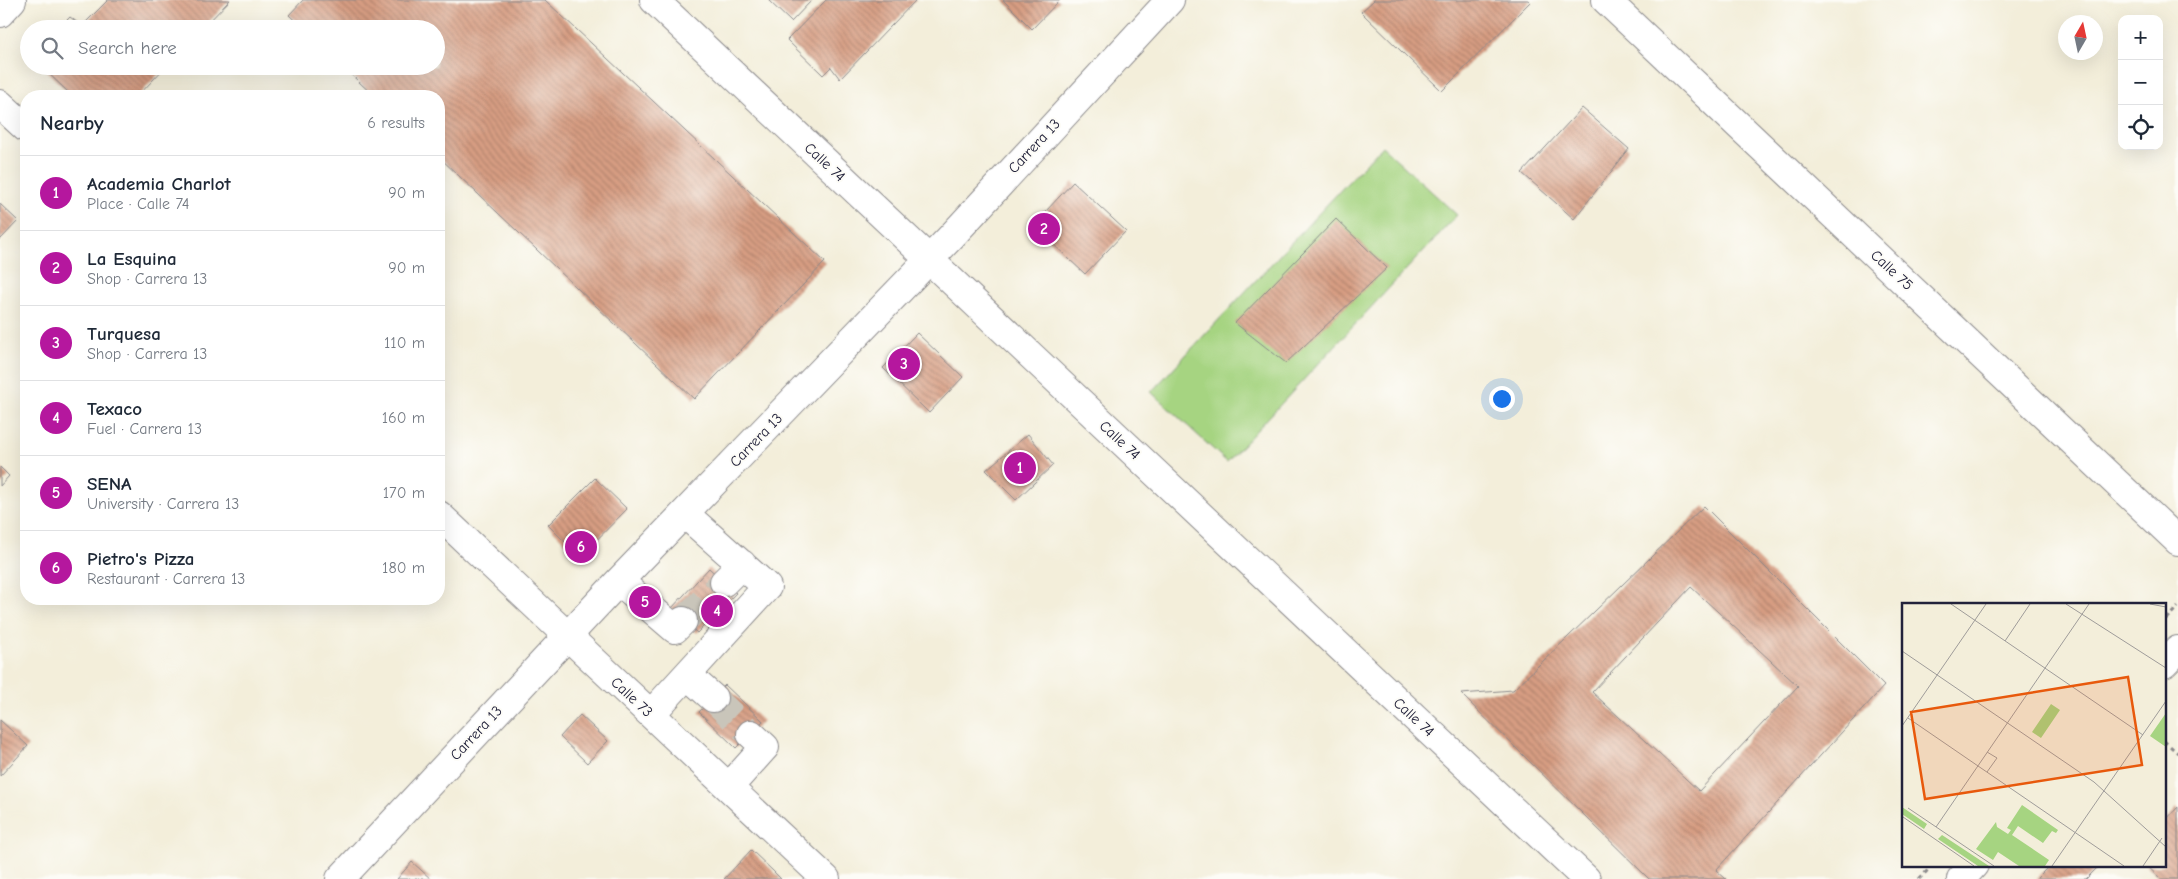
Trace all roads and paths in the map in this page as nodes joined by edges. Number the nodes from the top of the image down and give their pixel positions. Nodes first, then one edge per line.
1 (12, 0) edge
2 (654, 0) edge
3 (1170, 0) edge
4 (1606, 0) edge
5 (0, 13) edge
6 (0, 104) edge
7 (20, 122) edge
8 (929, 260) junction
9 (685, 514) junction
10 (445, 521) edge
11 (2178, 541) edge
12 (619, 581) junction
13 (2178, 607) edge
14 (2166, 619) edge
15 (679, 625) dead end
16 (567, 637) junction
17 (2178, 650) edge
18 (2166, 662) edge
19 (687, 675) junction
20 (713, 698) tunnel mouth
21 (651, 714) junction
22 (751, 734) tunnel mouth
23 (2166, 743) edge
24 (2178, 753) edge
25 (729, 787) junction
26 (1931, 866) edge
27 (1973, 866) edge
28 (340, 879) edge
29 (826, 879) edge
30 (1586, 879) edge
31 (1919, 879) edge
32 (1961, 879) edge

1 - 5 street
2 - 8 street, Calle 74
3 - 8 street, Carrera 13
4 - 11 street, Calle 75
6 - 7 street
8 - 9 street, Carrera 13
8 - 30 street, Calle 74
9 - 12 street, Carrera 13
9 - 19 street
10 - 16 street, Calle 73
12 - 15 street
12 - 16 street, Carrera 13
13 - 14 path
16 - 21 street, Calle 73
16 - 28 street, Carrera 13
17 - 18 street
19 - 20 street
19 - 21 street
21 - 25 street, Calle 73
22 - 25 street
23 - 24 path
25 - 29 street, Calle 73
26 - 31 path
27 - 32 street

